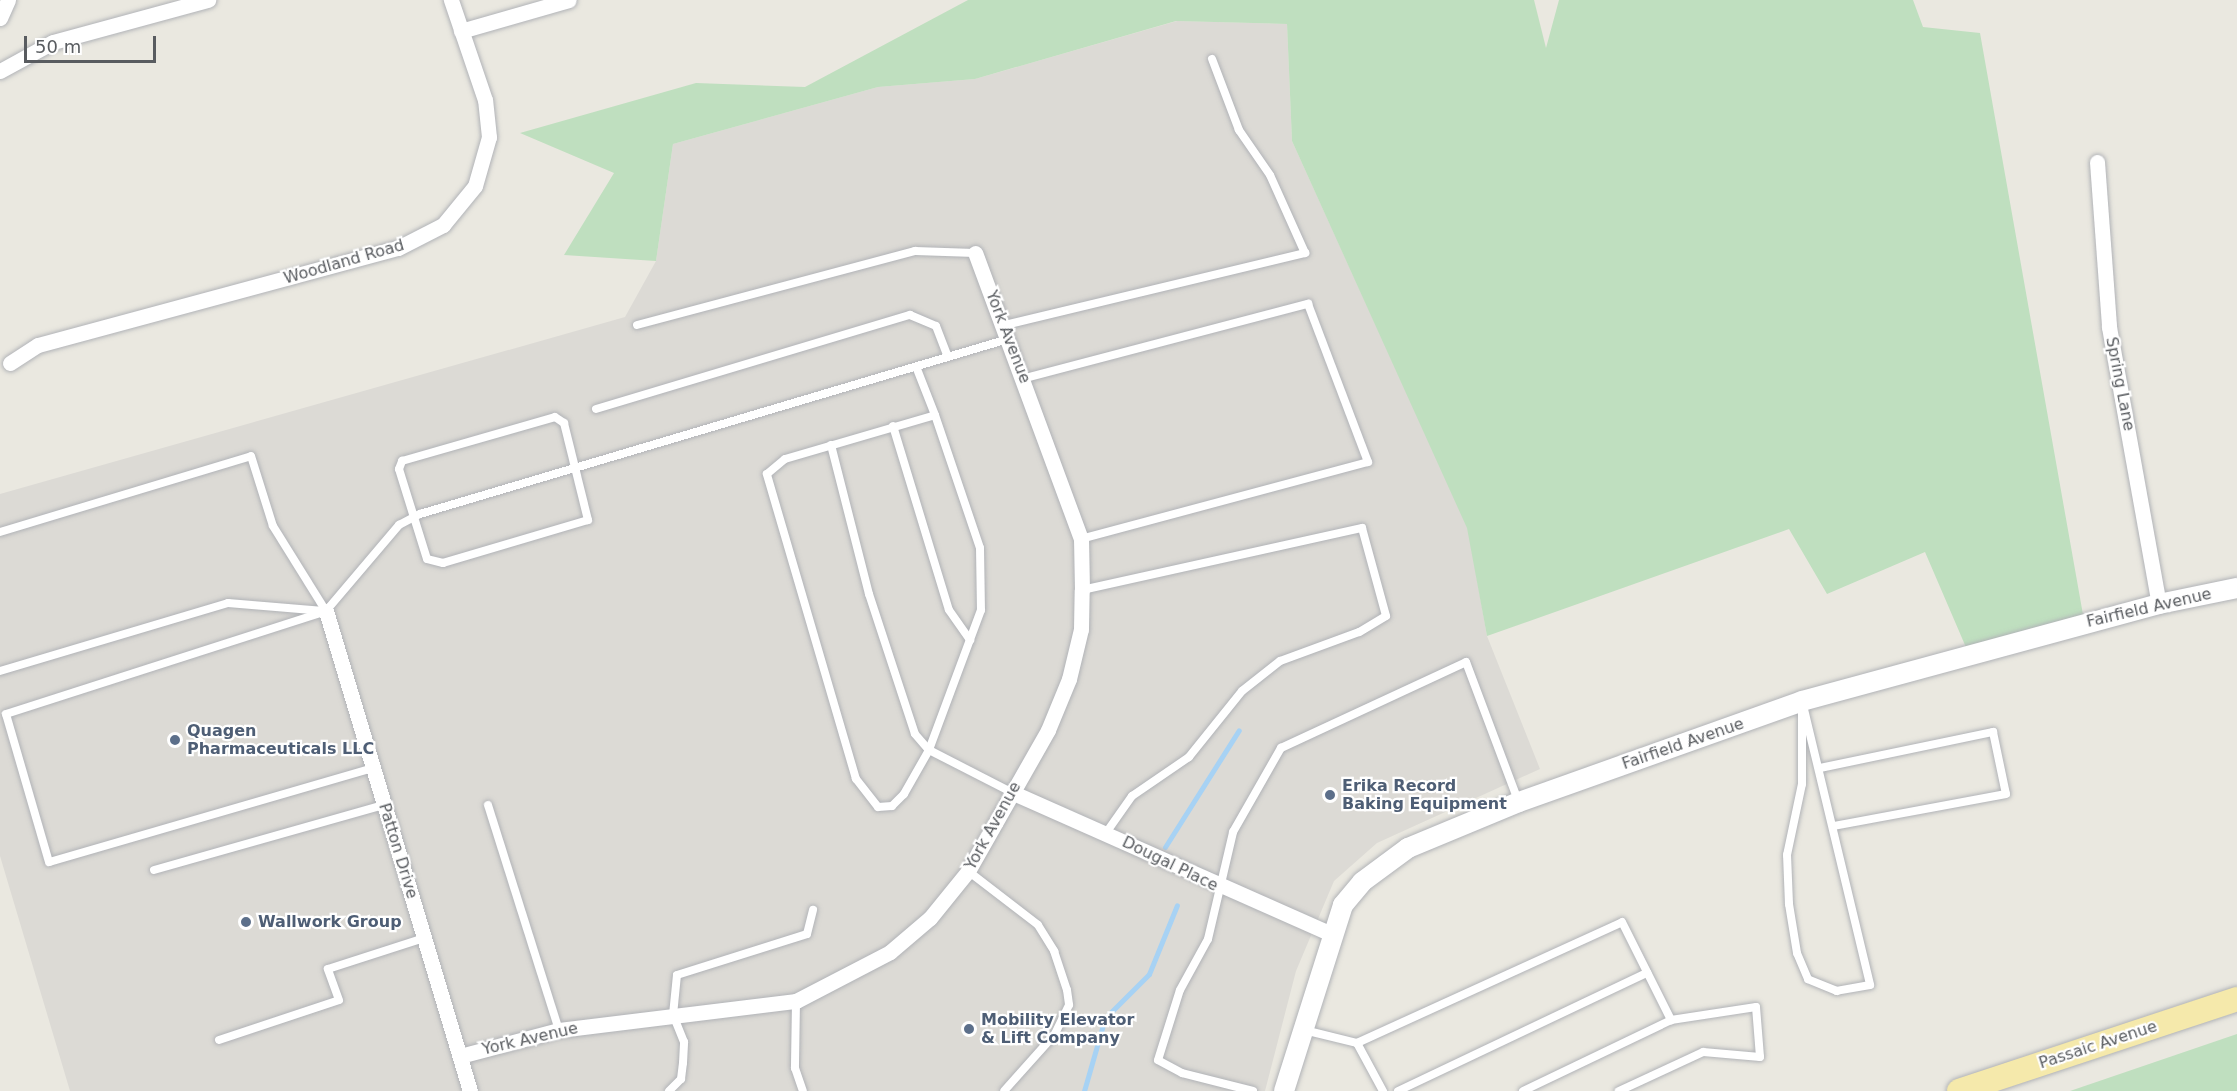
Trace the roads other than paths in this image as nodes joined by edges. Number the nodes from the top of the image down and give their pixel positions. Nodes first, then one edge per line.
1 (8, 0) edge
2 (208, 0) edge
3 (451, 0) edge
4 (569, 0) edge
5 (0, 18) edge
6 (461, 31) junction
7 (1212, 59) dead end
8 (0, 70) edge
9 (2097, 162) dead end
10 (975, 253) joint
11 (637, 325) dead end
12 (1006, 332) junction
13 (948, 357) junction
14 (9, 363) dead end
15 (917, 369) junction
16 (1025, 378) junction
17 (597, 409) dead end
18 (934, 415) junction
19 (893, 426) junction
20 (831, 445) junction
21 (578, 468) junction
22 (412, 518) junction
23 (0, 532) edge
24 (1081, 539) junction
25 (2237, 588) edge
26 (1082, 590) junction
27 (2159, 604) junction
28 (326, 611) junction
29 (970, 640) junction
30 (0, 670) edge
31 (1802, 701) junction
32 (929, 750) junction
33 (373, 768) junction
34 (1820, 768) junction
35 (1011, 792) junction
36 (1519, 802) junction
37 (384, 805) junction
38 (488, 805) dead end
39 (1833, 826) junction
40 (1106, 833) junction
41 (154, 870) dead end
42 (968, 871) junction
43 (1222, 890) junction
44 (813, 910) dead end
45 (1331, 934) junction
46 (424, 938) junction
47 (1647, 973) junction
48 (2237, 999) edge
49 (796, 1000) junction
50 (673, 1015) junction
51 (1671, 1020) junction
52 (1300, 1029) junction
53 (559, 1030) junction
54 (219, 1040) dead end
55 (1357, 1043) junction
56 (459, 1056) junction
57 (470, 1091) edge
58 (669, 1091) edge
59 (803, 1091) edge
60 (1004, 1091) edge
61 (1253, 1091) edge
62 (1284, 1091) edge
63 (1383, 1091) edge
64 (1398, 1091) edge
65 (1523, 1091) edge
66 (1619, 1091) edge
67 (1959, 1091) edge

1 - 5 street
2 - 8 street
3 - 6 street, Woodland Road
4 - 6 street
6 - 14 street, Woodland Road
7 - 12 lane
9 - 27 street, Spring Lane
10 - 11 lane
10 - 12 street, York Avenue
12 - 13 lane
12 - 16 street, York Avenue
13 - 15 lane
13 - 17 lane
15 - 18 lane
15 - 21 lane
16 - 24 street, York Avenue
16 - 24 lane
18 - 19 lane
18 - 29 lane
19 - 20 lane
19 - 29 lane
20 - 32 lane
20 - 32 lane
21 - 22 lane
21 - 22 lane
21 - 22 lane
22 - 28 lane
23 - 28 lane
24 - 26 street, York Avenue
25 - 27 street, Fairfield Avenue
26 - 35 street, York Avenue
26 - 40 lane
27 - 31 street, Fairfield Avenue
28 - 30 lane
28 - 33 street, Patton Drive
28 - 33 lane
29 - 32 lane
31 - 34 lane
31 - 36 street, Fairfield Avenue
31 - 39 lane
32 - 35 lane
33 - 37 street, Patton Drive
34 - 39 lane
34 - 39 lane
35 - 40 street, Dougal Place
35 - 42 street, York Avenue
36 - 43 lane
36 - 45 street, Fairfield Avenue
37 - 41 lane
37 - 46 street, Patton Drive
38 - 53 lane
40 - 43 street, Dougal Place
42 - 49 street, York Avenue
42 - 60 lane
43 - 45 street, Dougal Place
43 - 61 lane
44 - 50 lane
45 - 52 street, Fairfield Avenue
46 - 54 lane
46 - 56 street, Patton Drive
47 - 51 lane
47 - 55 lane
47 - 64 lane
48 - 67 main road, Passaic Avenue
49 - 50 street, York Avenue
49 - 59 lane
50 - 53 street, York Avenue
50 - 58 lane
51 - 65 lane
51 - 66 lane
52 - 55 lane
52 - 62 street, Fairfield Avenue
53 - 56 street, York Avenue
55 - 63 lane
56 - 57 street, Patton Drive

